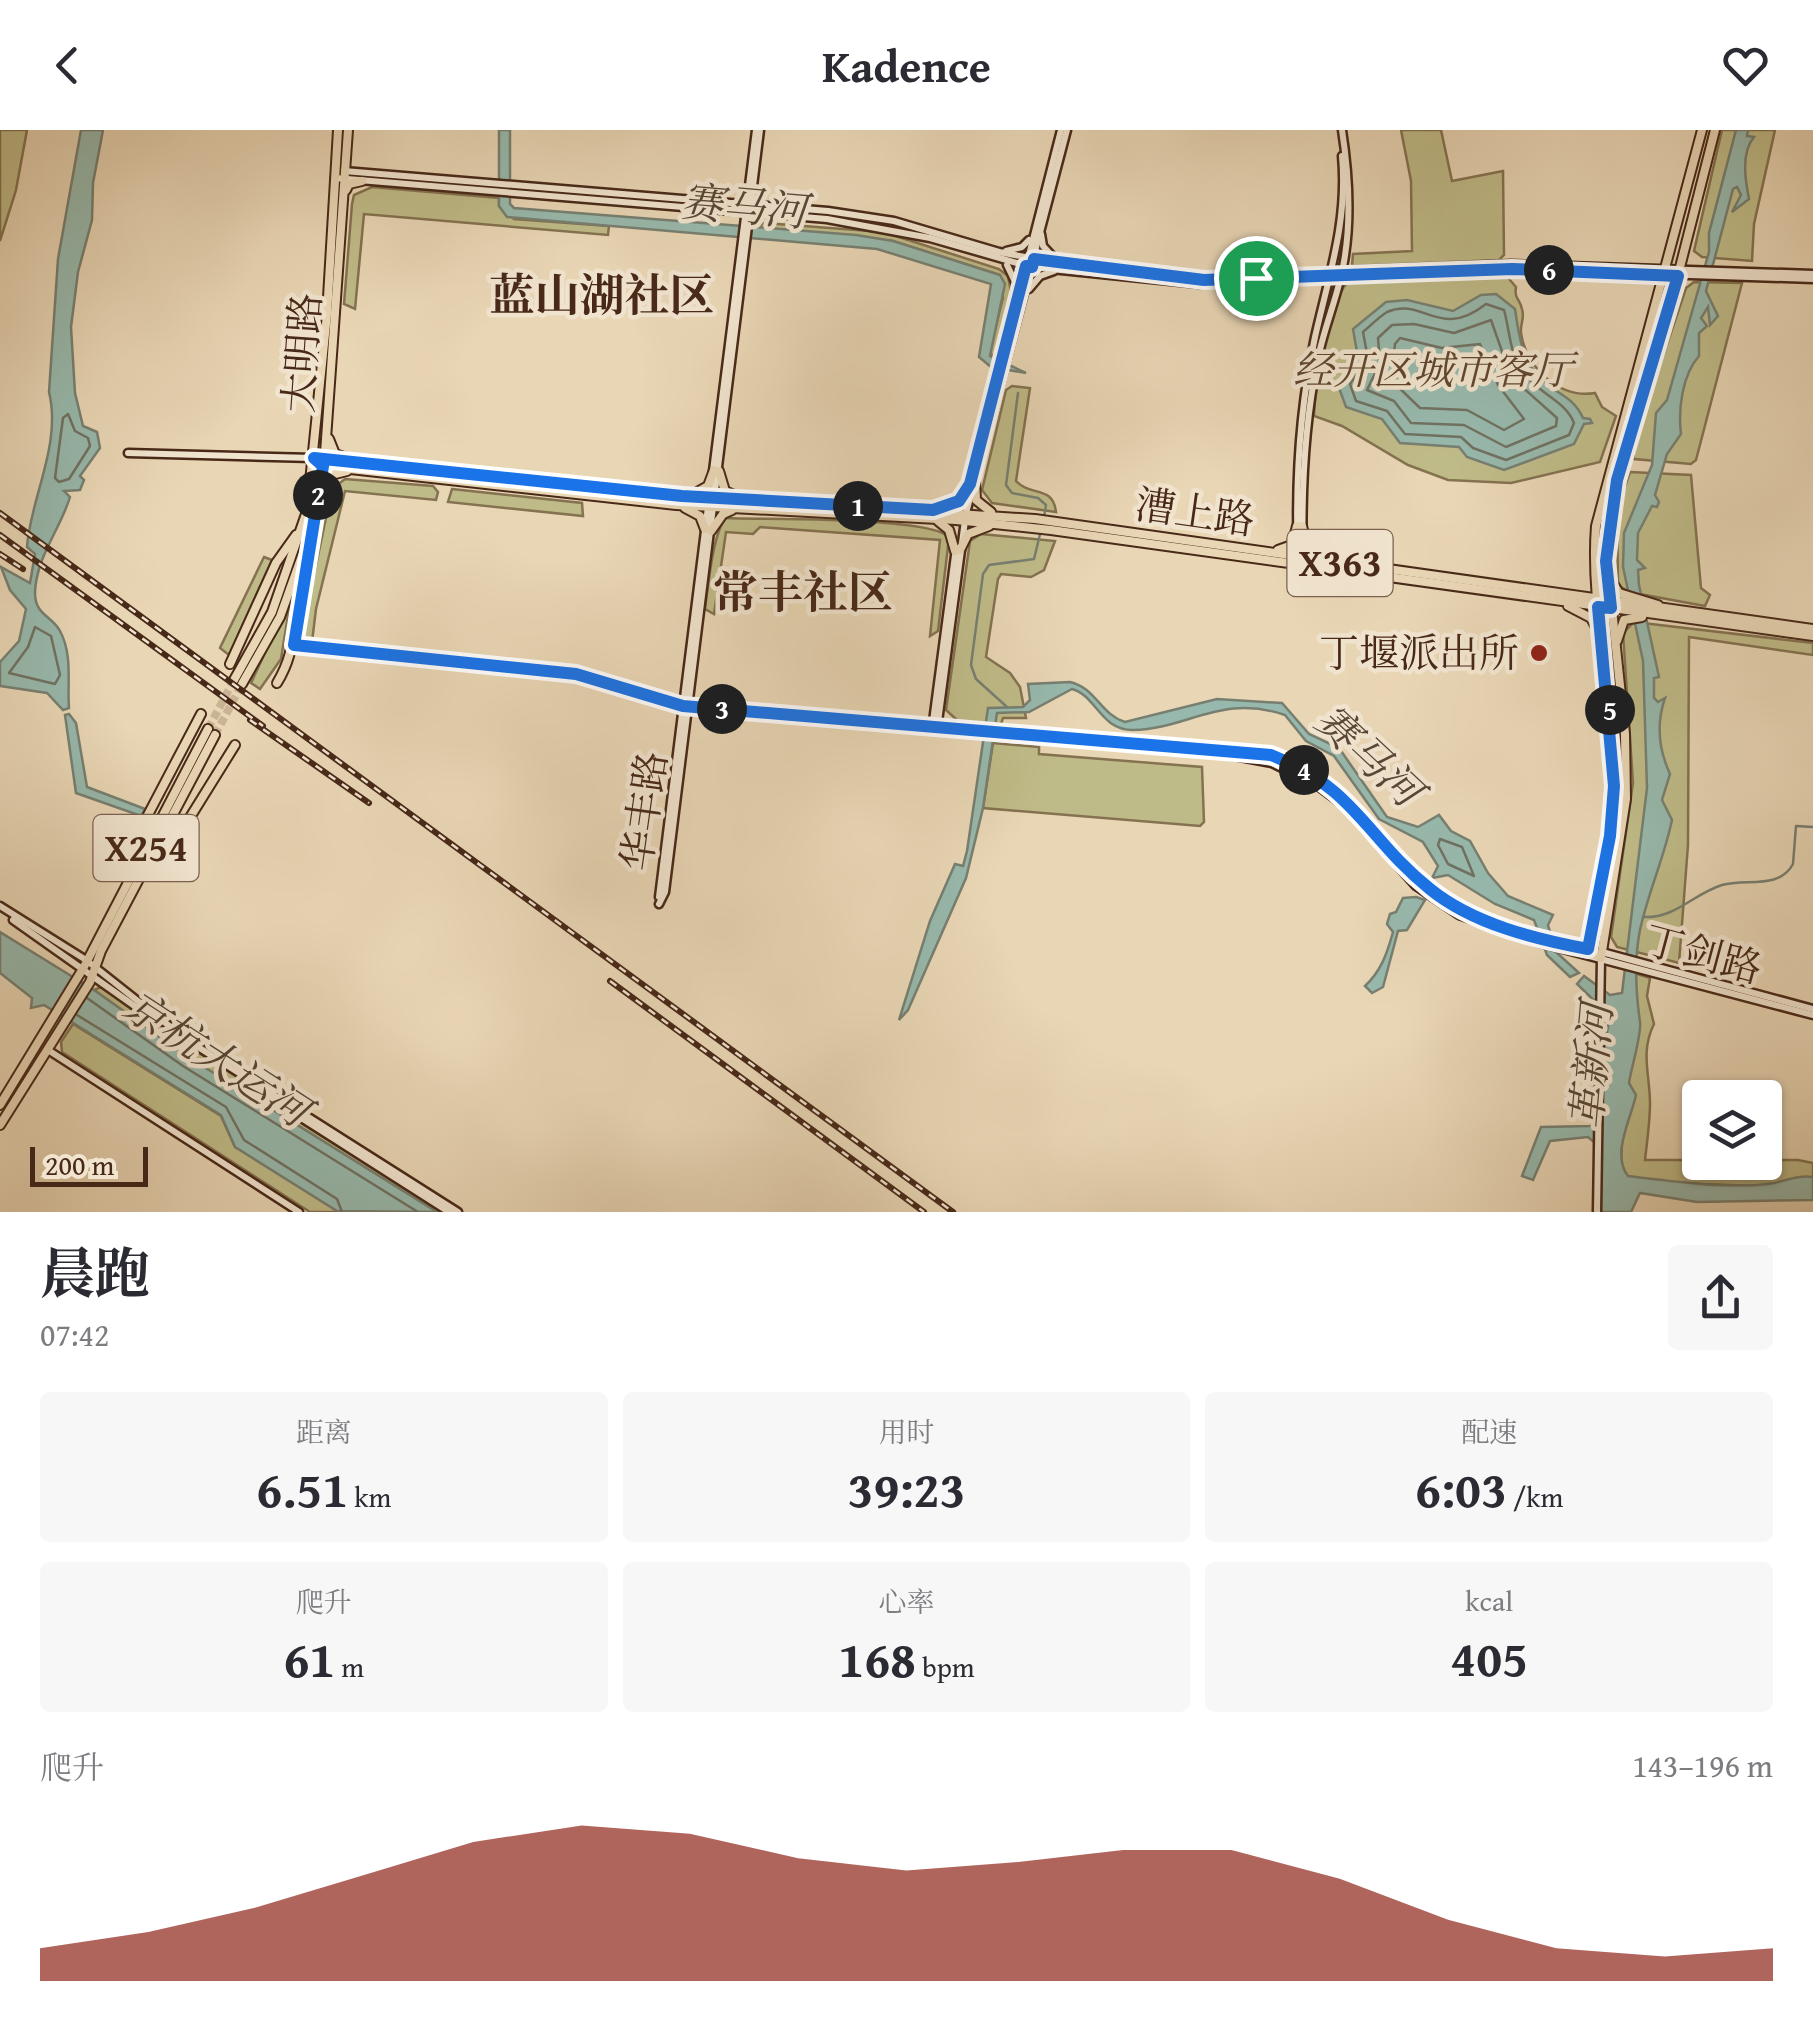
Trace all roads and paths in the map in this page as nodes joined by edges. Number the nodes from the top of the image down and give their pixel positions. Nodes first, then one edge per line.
1 (338, 130) edge
2 (348, 130) edge
3 (758, 130) edge
4 (1064, 130) edge
5 (1340, 130) edge
6 (1702, 130) edge
7 (1715, 130) edge
8 (346, 156) junction
9 (340, 175) junction
10 (361, 177) junction
11 (344, 194) junction
12 (749, 207) junction
13 (1038, 230) junction
14 (998, 256) junction
15 (1030, 262) junction
16 (1072, 266) junction
17 (1064, 270) junction
18 (1664, 271) junction
19 (1679, 272) junction
20 (1336, 275) junction
21 (1813, 276) edge
22 (1022, 294) junction
23 (328, 422) junction
24 (128, 453) dead end
25 (320, 461) junction
26 (378, 466) junction
27 (359, 470) junction
28 (716, 470) junction
29 (972, 482) junction
30 (682, 496) junction
31 (755, 500) junction
32 (712, 503) junction
33 (676, 505) junction
34 (317, 506) junction
35 (739, 508) junction
36 (933, 510) junction
37 (964, 517) junction
38 (919, 518) junction
39 (1014, 518) junction
40 (1034, 523) junction
41 (313, 525) junction
42 (998, 525) junction
43 (1051, 526) junction
44 (1300, 526) junction
45 (301, 529) junction
46 (708, 530) junction
47 (1252, 550) junction
48 (958, 551) junction
49 (1606, 561) junction
50 (1301, 562) junction
51 (1594, 563) junction
52 (1360, 566) junction
53 (1557, 597) junction
54 (1597, 603) junction
55 (1611, 604) junction
56 (1630, 607) junction
57 (1813, 633) edge
58 (294, 645) junction
59 (1603, 650) junction
60 (1616, 650) junction
61 (230, 664) dead end
62 (277, 682) dead end
63 (686, 707) junction
64 (201, 714) dead end
65 (935, 728) junction
66 (235, 745) dead end
67 (145, 869) junction
68 (130, 878) junction
69 (0, 908) edge
70 (1557, 944) junction
71 (1588, 949) junction
72 (1602, 955) junction
73 (83, 967) junction
74 (93, 974) junction
75 (1813, 1012) edge
76 (48, 1050) junction
77 (0, 1104) edge
78 (0, 1125) edge
79 (299, 1212) edge
80 (449, 1212) edge
81 (458, 1212) edge
82 (1597, 1212) edge

1 - 9 main road, 大明路
2 - 8 main road, 大明路
3 - 12 main road, 华丰路
4 - 13 main road
5 - 20 main road
6 - 18 main road
7 - 19 main road
8 - 9 main road, 大明路
8 - 10 main road
9 - 10 main road
9 - 11 main road, 大明路
9 - 25 main road, 大明路
10 - 11 main road
10 - 12 main road
11 - 23 main road, 大明路
12 - 14 main road
12 - 28 main road, 华丰路
13 - 14 main road
13 - 15 main road
13 - 16 main road
14 - 15 main road
14 - 22 main road
15 - 16 main road
15 - 17 main road
15 - 22 main road
16 - 20 main road
17 - 20 main road
17 - 22 main road
18 - 19 main road
18 - 20 main road
18 - 51 main road
19 - 21 main road
19 - 49 main road
20 - 44 main road
22 - 29 main road
23 - 25 main road, 大明路
23 - 26 main road
24 - 25 main road
25 - 26 main road, X363
25 - 27 main road, X363
25 - 34 main road, 大明路
25 - 45 main road, 大明路
26 - 30 main road, X363
27 - 33 main road, X363
27 - 34 main road
28 - 30 main road
28 - 31 main road
28 - 32 main road, 华丰路
29 - 36 main road
29 - 37 main road
29 - 39 main road
30 - 32 main road, X363
31 - 32 main road, X363
31 - 36 main road, X363
32 - 33 main road, X363
32 - 35 main road, X363
32 - 46 main road, 华丰路
33 - 46 main road
34 - 41 main road, 大明路
35 - 38 main road, X363
35 - 46 main road
36 - 37 main road, X363
37 - 38 main road, X363
37 - 39 main road, X363
37 - 42 main road, X363
37 - 48 main road
38 - 48 main road
39 - 40 main road, X363
40 - 42 main road, X363
40 - 43 main road, X363
41 - 45 main road, 大明路
41 - 58 main road
42 - 48 main road
43 - 47 main road, 漕上路 / X363
43 - 50 main road, 漕上路 / X363
44 - 47 main road
44 - 50 main road
44 - 52 main road
45 - 61 main road
46 - 63 main road, 华丰路
47 - 50 main road, 漕上路 / X363
48 - 65 main road
49 - 55 main road
49 - 56 main road
50 - 52 main road, 漕上路 / X363
50 - 53 main road, 漕上路 / X363
51 - 53 main road
51 - 54 main road
52 - 53 main road, 漕上路 / X363
53 - 54 main road, 漕上路 / X363
53 - 59 main road
54 - 55 main road, 漕上路 / X363
54 - 59 main road
55 - 56 main road, X363
55 - 60 main road
56 - 57 main road, X363
56 - 60 main road
58 - 62 main road
58 - 63 main road, 丁剑路
59 - 71 main road
60 - 72 main road
63 - 63 main road, 华丰路
63 - 65 main road, 丁剑路
64 - 68 main road
65 - 70 main road, 丁剑路
66 - 67 main road
67 - 68 main road, X254
67 - 74 main road, X254
68 - 73 main road, X254
69 - 73 main road
70 - 71 main road, 丁剑路
70 - 72 main road, 丁剑路
71 - 72 main road
72 - 75 main road, 丁剑路
72 - 82 main road
73 - 74 main road
73 - 77 main road, X254
74 - 76 main road, X254
74 - 80 main road
74 - 81 main road
76 - 78 main road, X254
76 - 79 main road

